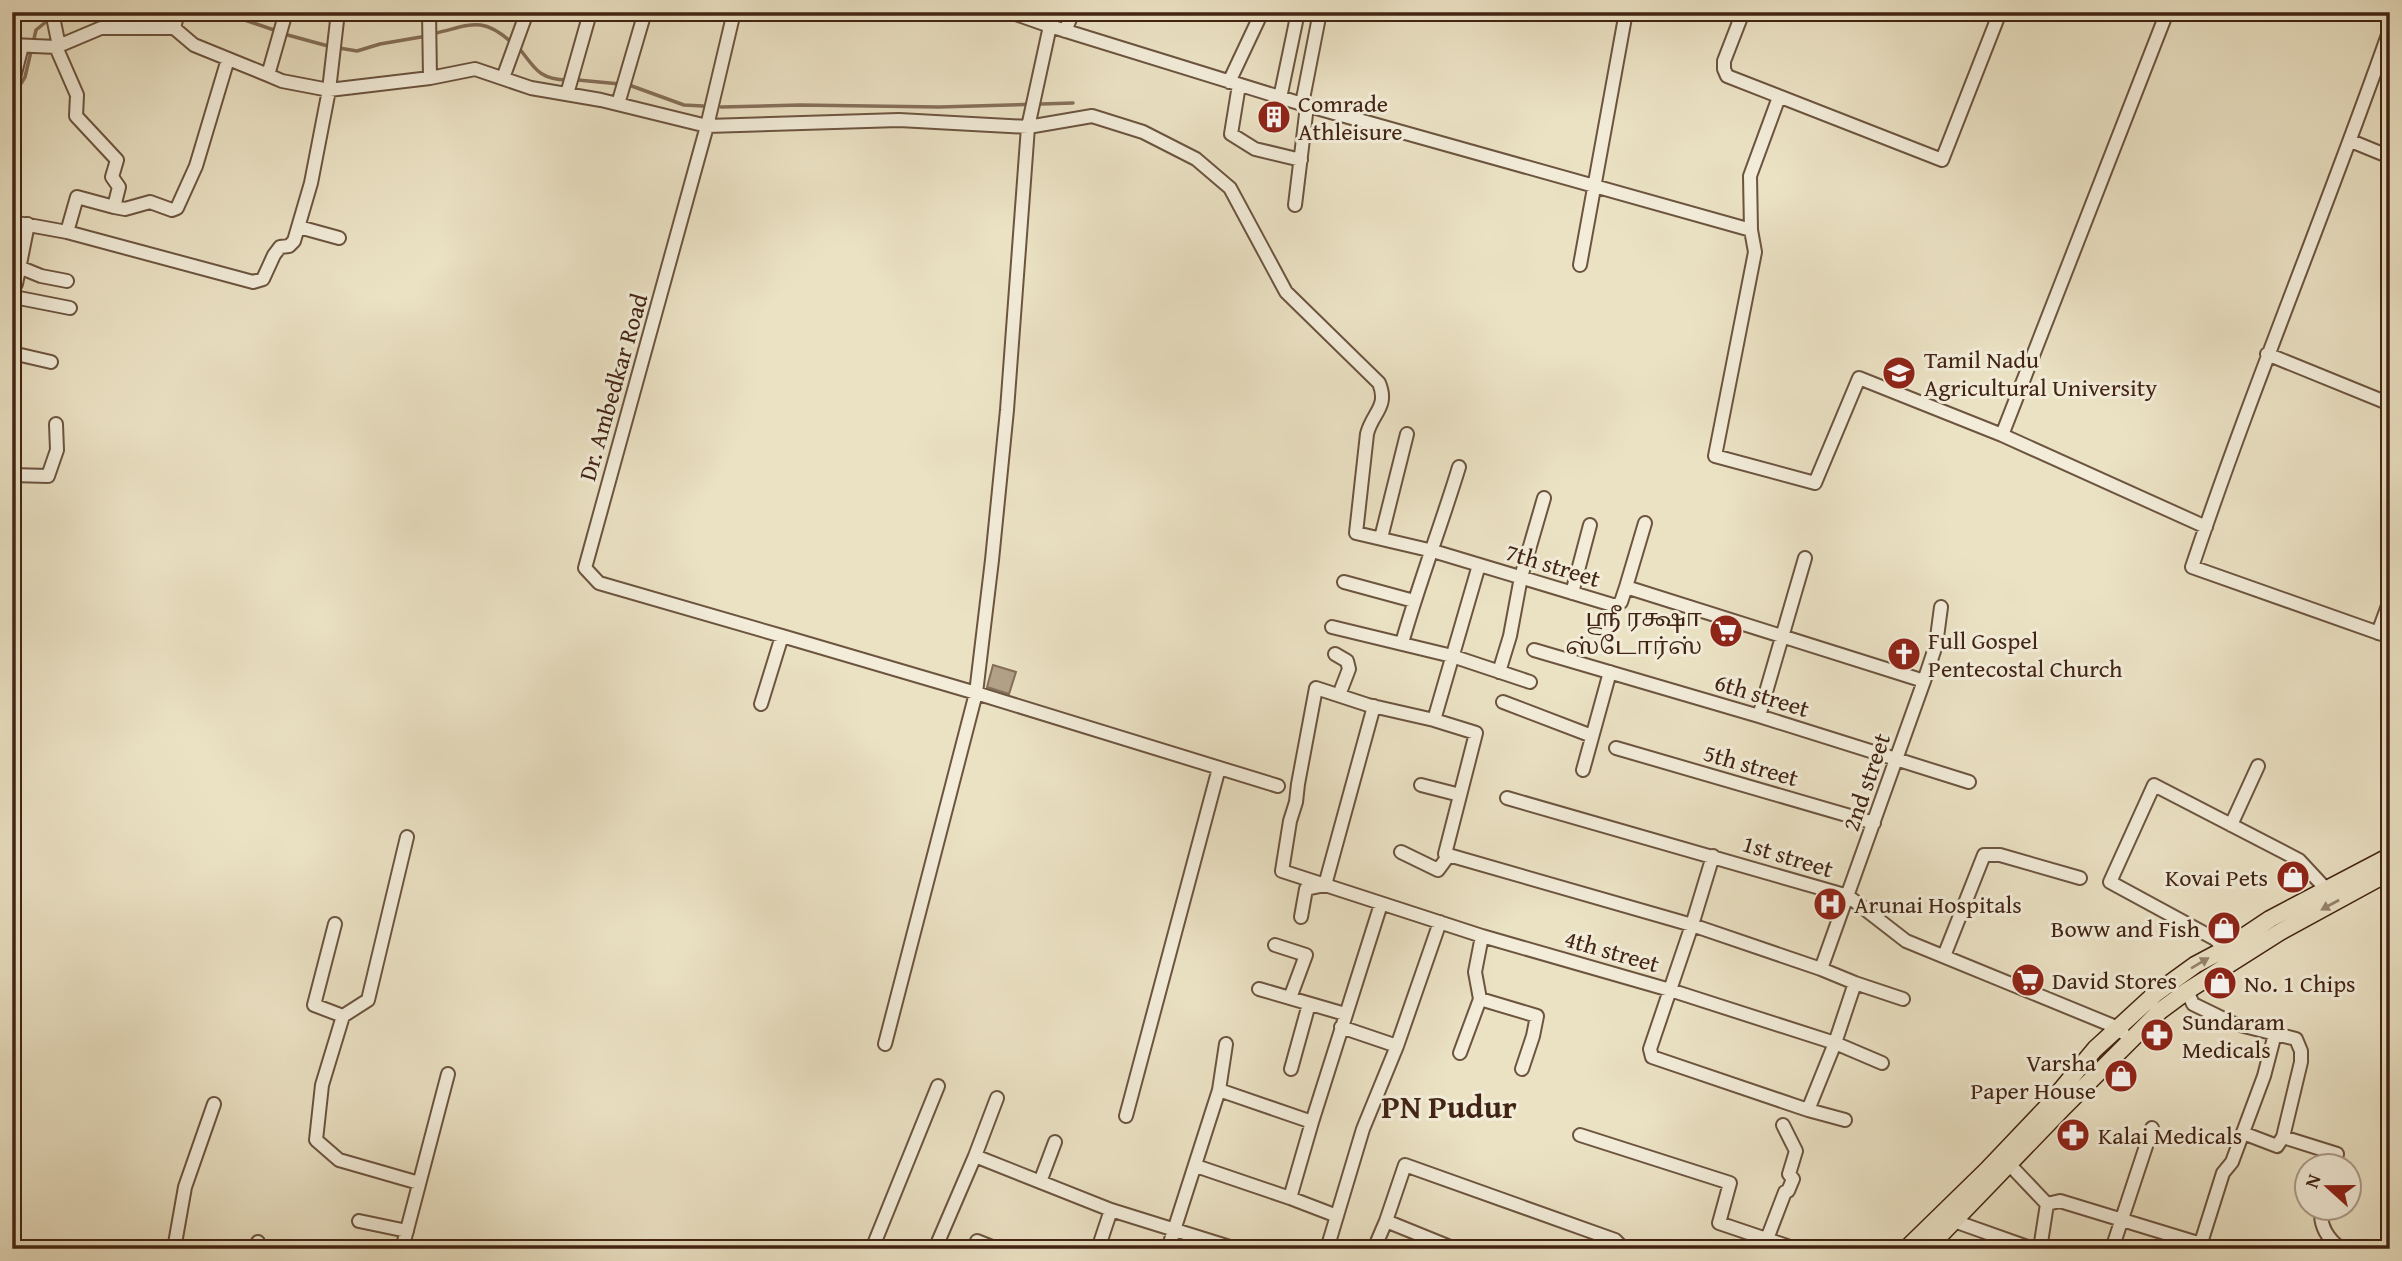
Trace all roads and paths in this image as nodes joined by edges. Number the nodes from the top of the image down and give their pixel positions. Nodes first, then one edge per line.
1 (52, 12) edge
2 (178, 12) edge
3 (286, 12) edge
4 (338, 12) edge
5 (429, 12) edge
6 (527, 12) edge
7 (586, 12) edge
8 (645, 12) edge
9 (734, 12) edge
10 (1010, 12) edge
11 (1073, 12) edge
12 (1262, 12) edge
13 (1298, 12) edge
14 (1320, 12) edge
15 (1626, 12) edge
16 (1743, 12) edge
17 (2000, 12) edge
18 (2167, 12) edge
19 (1050, 26) junction
20 (174, 28) junction
21 (2390, 29) edge
22 (1065, 31) junction
23 (23, 46) edge
24 (57, 46) junction
25 (228, 59) junction
26 (268, 75) junction
27 (430, 78) junction
28 (503, 78) junction
29 (1234, 83) junction
30 (12, 85) edge
31 (329, 90) junction
32 (568, 94) junction
33 (1779, 97) junction
34 (1280, 98) junction
35 (618, 104) junction
36 (1305, 105) junction
37 (707, 126) junction
38 (1028, 127) junction
39 (2351, 141) junction
40 (2390, 157) edge
41 (1301, 160) junction
42 (1594, 187) junction
43 (1295, 205) dead end
44 (114, 207) junction
45 (12, 222) edge
46 (28, 225) junction
47 (299, 227) junction
48 (1751, 230) junction
49 (67, 232) junction
50 (339, 238) dead end
51 (1580, 265) dead end
52 (19, 267) junction
53 (67, 281) dead end
54 (14, 293) edge
55 (70, 308) dead end
56 (12, 353) edge
57 (2267, 354) junction
58 (51, 362) dead end
59 (2390, 404) edge
60 (56, 424) dead end
61 (1407, 434) dead end
62 (2001, 435) junction
63 (1459, 467) dead end
64 (12, 475) edge
65 (1544, 498) dead end
66 (1645, 523) dead end
67 (1590, 525) dead end
68 (2206, 527) junction
69 (1381, 538) junction
70 (1433, 551) junction
71 (1805, 558) dead end
72 (1479, 565) junction
73 (1521, 578) junction
74 (1345, 582) dead end
75 (1626, 587) junction
76 (1572, 593) junction
77 (2390, 600) edge
78 (1414, 601) junction
79 (1941, 607) dead end
80 (1332, 627) dead end
81 (2384, 635) edge
82 (782, 636) junction
83 (1783, 636) junction
84 (1402, 643) junction
85 (1534, 650) dead end
86 (1335, 654) dead end
87 (1452, 656) junction
88 (1499, 672) junction
89 (1610, 672) junction
90 (1924, 681) junction
91 (1530, 682) dead end
92 (976, 693) junction
93 (1339, 695) junction
94 (1503, 702) dead end
95 (761, 704) dead end
96 (1374, 706) junction
97 (1759, 716) junction
98 (1434, 720) junction
99 (1592, 736) junction
100 (1616, 748) dead end
101 (1896, 759) junction
102 (2258, 766) dead end
103 (1219, 768) junction
104 (1583, 769) dead end
105 (1969, 782) dead end
106 (1421, 785) dead end
107 (1278, 786) dead end
108 (1460, 795) junction
109 (1507, 798) dead end
110 (1874, 822) junction
111 (2231, 825) junction
112 (407, 837) dead end
113 (1401, 852) dead end
114 (1449, 855) junction
115 (1713, 856) junction
116 (2390, 856) edge
117 (2390, 872) edge
118 (2080, 878) dead end
119 (1325, 885) junction
120 (2326, 889) junction
121 (1848, 896) junction
122 (1381, 904) junction
123 (1301, 917) dead end
124 (1440, 922) junction
125 (335, 924) dead end
126 (1692, 925) junction
127 (1482, 936) junction
128 (1275, 945) dead end
129 (2225, 949) junction
130 (1944, 956) junction
131 (1821, 969) junction
132 (1855, 983) junction
133 (1259, 989) dead end
134 (1670, 990) junction
135 (2187, 991) junction
136 (1290, 998) junction
137 (1480, 999) junction
138 (1903, 999) dead end
139 (1309, 1004) junction
140 (342, 1016) junction
141 (1343, 1021) junction
142 (2116, 1027) junction
143 (2275, 1034) junction
144 (2131, 1039) junction
145 (1835, 1043) junction
146 (885, 1044) dead end
147 (1226, 1044) dead end
148 (1397, 1046) junction
149 (1460, 1053) dead end
150 (1882, 1063) dead end
151 (1291, 1069) dead end
152 (1522, 1069) dead end
153 (447, 1074) dead end
154 (938, 1086) dead end
155 (1219, 1090) junction
156 (997, 1098) dead end
157 (214, 1104) dead end
158 (1808, 1110) junction
159 (1126, 1116) dead end
160 (1846, 1120) dead end
161 (1312, 1122) junction
162 (1783, 1125) dead end
163 (2152, 1128) dead end
164 (2243, 1133) junction
165 (1580, 1135) dead end
166 (2283, 1137) junction
167 (1055, 1142) dead end
168 (2331, 1152) edge
169 (975, 1156) junction
170 (2009, 1164) junction
171 (1196, 1167) junction
172 (1040, 1182) junction
173 (419, 1183) junction
174 (1290, 1198) junction
175 (2047, 1204) junction
176 (1111, 1210) junction
177 (1337, 1216) junction
178 (1949, 1217) junction
179 (1386, 1221) junction
180 (2121, 1221) junction
181 (359, 1222) dead end
182 (2322, 1222) edge
183 (407, 1231) junction
184 (1174, 1231) junction
185 (1767, 1239) junction
186 (977, 1241) dead end
187 (2200, 1246) edge
188 (2337, 1247) edge
189 (174, 1249) edge
190 (402, 1249) edge
191 (872, 1249) edge
192 (935, 1249) edge
193 (997, 1249) edge
194 (1098, 1249) edge
195 (1168, 1249) edge
196 (1236, 1249) edge
197 (1326, 1249) edge
198 (1374, 1249) edge
199 (1455, 1249) edge
200 (1624, 1249) edge
201 (1796, 1249) edge
202 (1906, 1249) edge
203 (1927, 1249) edge
204 (2033, 1249) edge
205 (2040, 1249) edge
206 (2112, 1249) edge

1 - 24 street
2 - 20 street
3 - 26 street
4 - 31 street
5 - 27 street
6 - 28 street
7 - 32 street
8 - 35 street
9 - 37 street, Dr. Ambedkar Road
10 - 19 street
11 - 22 street
12 - 29 street
13 - 34 street
14 - 36 street
15 - 42 street
16 - 33 street
17 - 33 street
18 - 62 street
19 - 22 street
19 - 38 street
20 - 24 street
20 - 25 street
21 - 39 street
22 - 29 street
23 - 24 street
23 - 30 street
24 - 44 street
25 - 26 street
25 - 44 street
26 - 31 street
27 - 28 street
27 - 31 street
28 - 32 street
29 - 34 street
29 - 41 street
31 - 47 street
32 - 35 street
33 - 48 street
34 - 36 street
35 - 37 street
36 - 41 street
36 - 42 street
37 - 38 street
37 - 82 street, Dr. Ambedkar Road
38 - 69 street, 7th street
38 - 92 street
39 - 40 street
39 - 57 street
41 - 43 street
42 - 48 street
42 - 51 street
44 - 49 street
45 - 46 street
46 - 49 street
46 - 52 street
47 - 49 street
47 - 50 street
48 - 62 street
52 - 53 street
52 - 54 street
54 - 55 street
56 - 58 street
57 - 59 street
57 - 68 street
60 - 64 street
61 - 69 street
62 - 68 street
63 - 70 street
65 - 73 street
66 - 75 street
67 - 76 street
68 - 81 street
69 - 70 street, 7th street
70 - 72 street, 7th street
70 - 78 street
71 - 83 street
72 - 73 street, 7th street
72 - 87 street
73 - 76 street, 7th street
73 - 88 street
74 - 78 street
75 - 76 street, 7th street
75 - 83 street, 7th street
77 - 81 street
78 - 84 street
79 - 90 street, 2nd street
80 - 84 street
82 - 92 street
82 - 95 street
83 - 90 street, 7th street
83 - 97 street
84 - 87 street
85 - 89 street, 6th street
86 - 93 street
87 - 88 street
87 - 98 street
88 - 91 street
89 - 97 street, 6th street
89 - 99 street
90 - 101 street, 2nd street
92 - 103 street
92 - 146 street
93 - 96 street
93 - 119 street, 4th street
94 - 99 street
96 - 98 street
96 - 119 street
97 - 101 street, 6th street
98 - 108 street
99 - 104 street
100 - 110 street, 5th street
101 - 105 street, 6th street
101 - 110 street, 2nd street
102 - 111 street
103 - 107 street
103 - 159 street
106 - 108 street
108 - 114 street
109 - 115 street, 1st street
110 - 121 street, 2nd street
111 - 120 street
111 - 129 street
112 - 140 street
113 - 114 street
114 - 126 street
115 - 121 street, 1st street
115 - 126 street
116 - 120 main road
117 -> 135 main road
118 - 130 street
119 - 122 street, 4th street
119 - 123 street
120 - 129 main road
121 - 130 street, 1st street
121 - 131 street, 2nd street
122 - 124 street, 4th street
122 - 141 street
124 - 127 street, 4th street
124 - 148 street
125 - 140 street
126 - 131 street
126 - 134 street
127 - 134 street, 4th street
127 - 137 street
128 - 136 street
142 -> 129 main road
130 - 142 street, 1st street
131 - 132 street
132 - 138 street
132 - 145 street
133 - 136 street
134 - 145 street, 4th street
134 - 158 street
135 - 143 street
135 - 144 main road
136 - 139 street
137 - 149 street
137 - 152 street
139 - 141 street
139 - 151 street
140 - 173 street
141 - 148 street
141 - 161 street
142 - 144 street, 1st street
142 - 178 main road
143 - 164 street
143 - 166 street
144 - 170 main road
145 - 150 street, 4th street
145 - 158 street
147 - 155 street
148 - 177 street
153 - 173 street
154 - 191 street
155 - 161 street
155 - 171 street
156 - 169 street
157 - 189 street
158 - 160 street
161 - 174 street
162 - 185 street
163 - 180 street
164 - 166 street
164 - 187 street
165 - 185 street
166 - 168 street
167 - 172 street
169 - 172 street
169 - 192 street
170 - 175 street
170 - 178 main road
171 - 174 street
171 - 184 street
172 - 176 street
173 - 183 street
174 - 177 street
175 - 180 street
175 - 205 street
176 - 184 street
176 - 194 street
177 - 197 street
178 - 202 main road
178 - 203 main road
178 - 204 street
179 - 198 street
179 - 199 street
179 - 200 street
180 - 187 street
180 - 206 street
181 - 183 street
182 - 188 street
183 - 190 street
184 - 195 street
184 - 196 street
185 - 201 street
186 - 193 street

